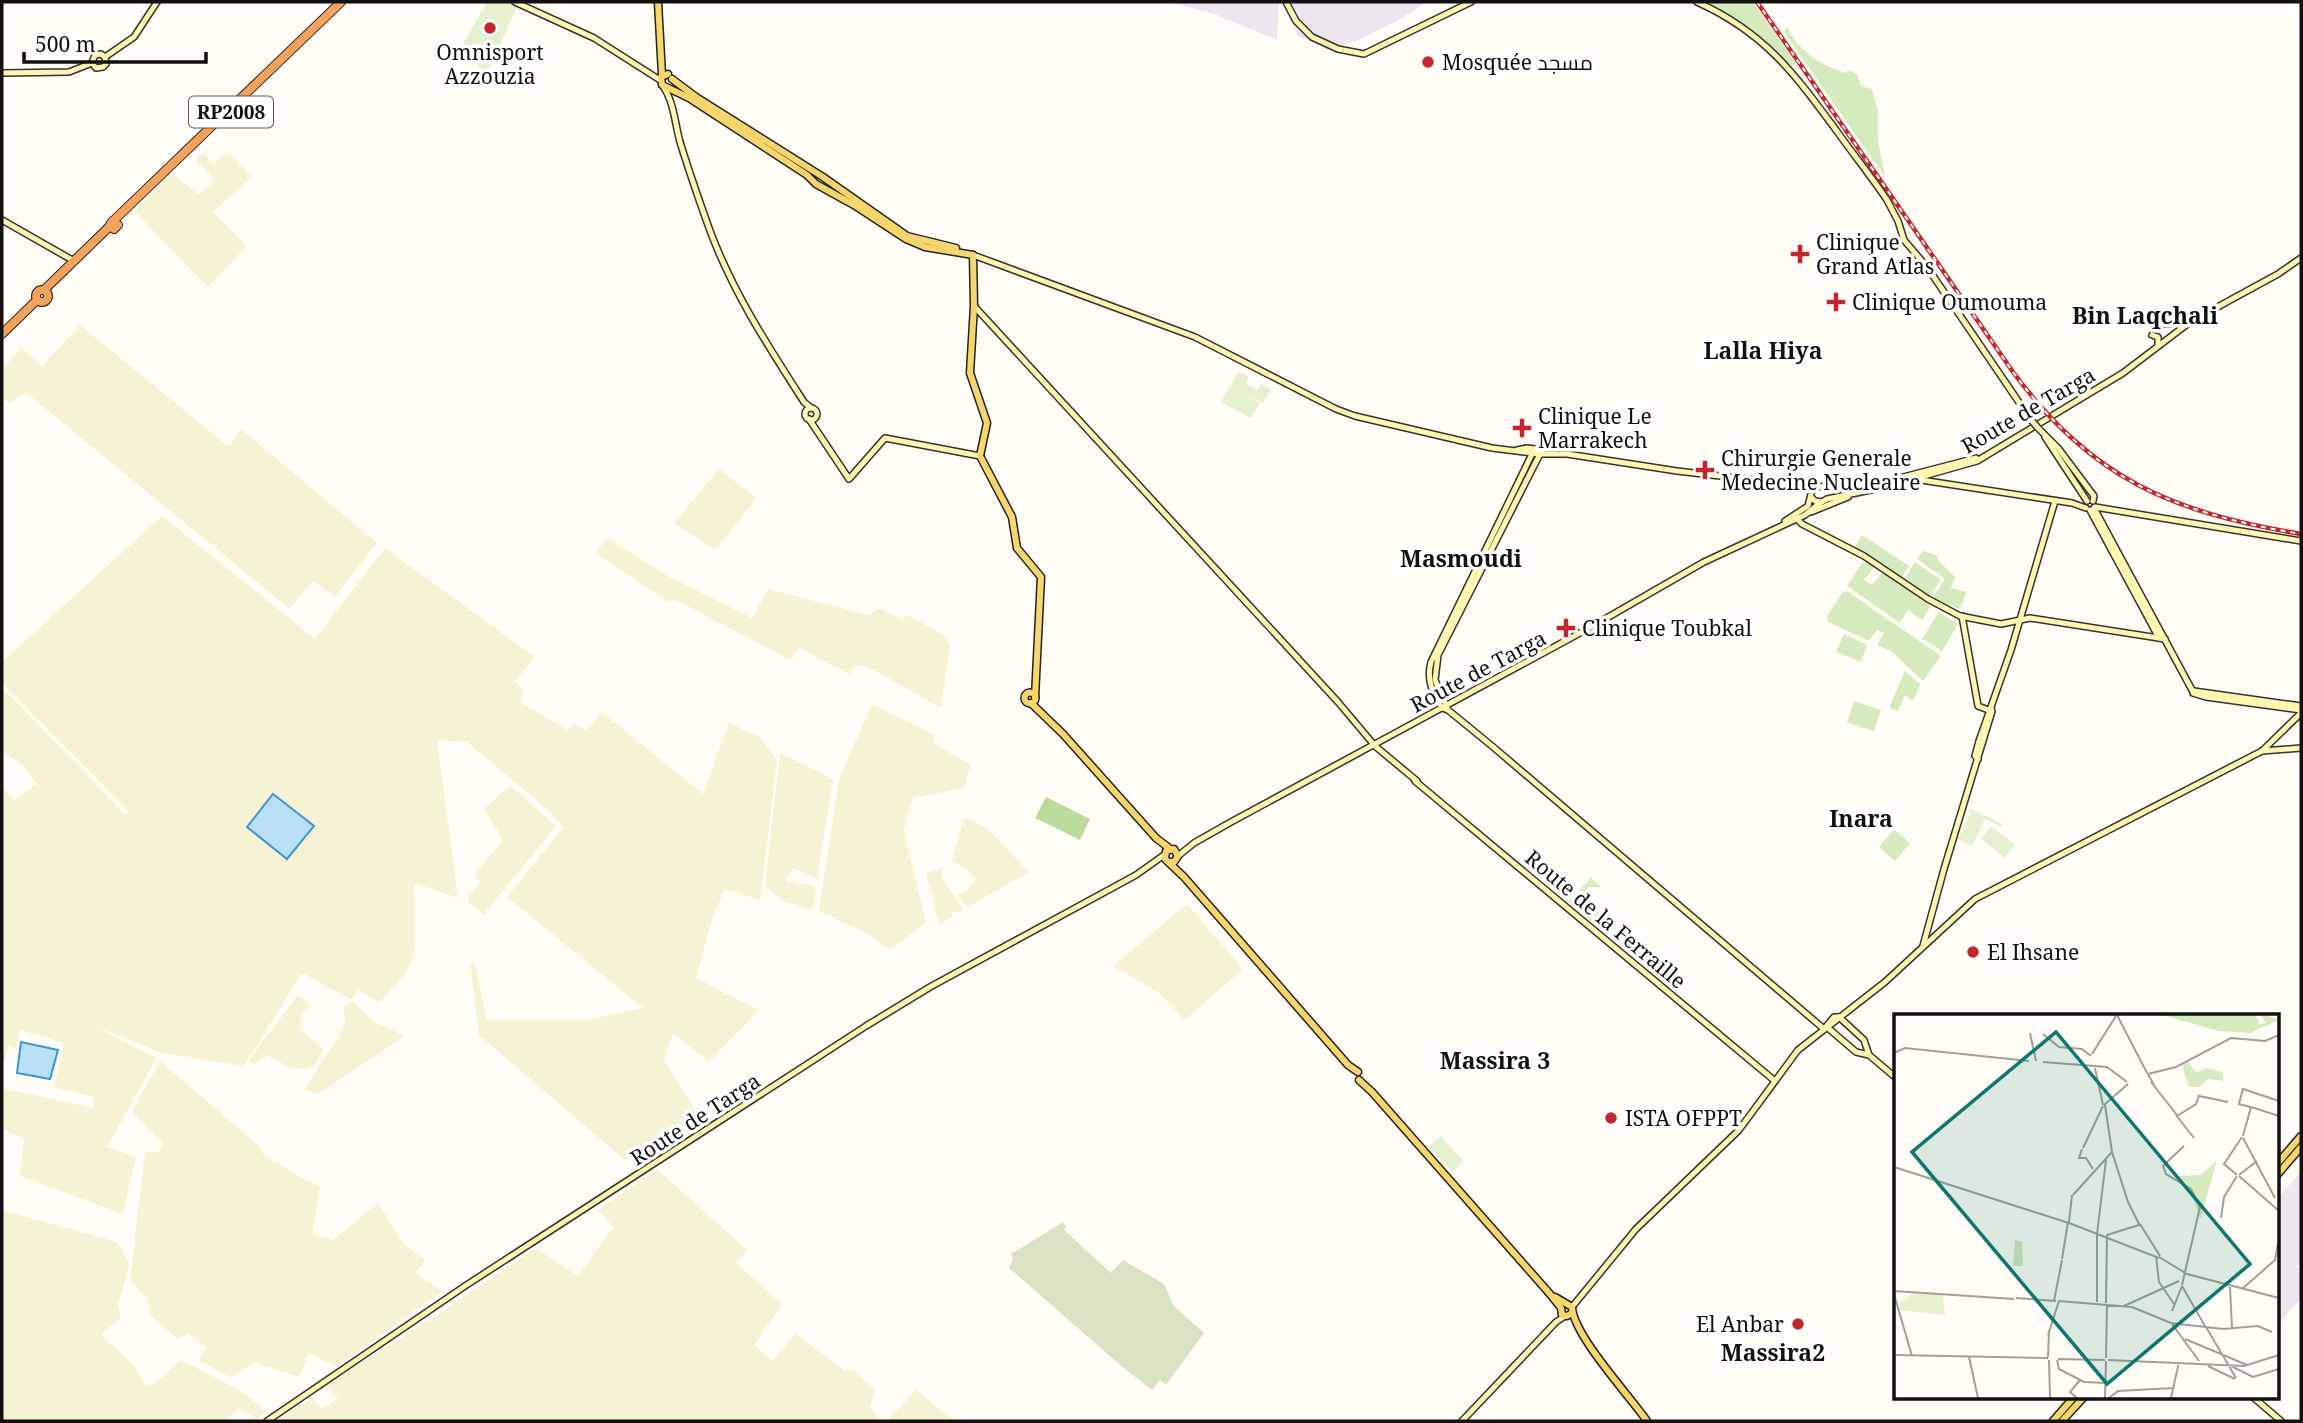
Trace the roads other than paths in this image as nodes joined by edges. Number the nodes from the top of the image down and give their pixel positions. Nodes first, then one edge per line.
1 (157, 2) edge
2 (343, 2) edge
3 (515, 2) edge
4 (658, 2) edge
5 (1286, 2) edge
6 (1471, 2) edge
7 (1697, 2) edge
8 (105, 57) junction
9 (92, 63) junction
10 (2, 73) edge
11 (666, 81) junction
12 (2, 220) edge
13 (114, 225) junction
14 (973, 255) junction
15 (2301, 258) edge
16 (74, 261) junction
17 (45, 291) junction
18 (974, 306) junction
19 (2190, 322) junction
20 (2162, 324) dead end
21 (2, 334) edge
22 (2152, 335) dead end
23 (2156, 346) junction
24 (804, 402) junction
25 (811, 408) junction
26 (805, 412) junction
27 (812, 419) junction
28 (1529, 452) junction
29 (1541, 452) junction
30 (980, 456) junction
31 (1941, 472) junction
32 (1815, 479) dead end
33 (1912, 480) junction
34 (1945, 483) junction
35 (1796, 485) junction
36 (1803, 485) junction
37 (1826, 488) junction
38 (1812, 492) junction
39 (1852, 495) junction
40 (1827, 499) junction
41 (2055, 501) junction
42 (1820, 503) junction
43 (2092, 504) junction
44 (1805, 515) junction
45 (1797, 517) junction
46 (1808, 526) junction
47 (2301, 541) edge
48 (1962, 616) junction
49 (2019, 620) junction
50 (2162, 639) junction
51 (2193, 691) junction
52 (1446, 708) junction
53 (2294, 709) junction
54 (1991, 710) junction
55 (2301, 710) edge
56 (2292, 722) junction
57 (1374, 744) junction
58 (2301, 748) edge
59 (2262, 751) junction
60 (1195, 843) junction
61 (1168, 855) junction
62 (1178, 858) junction
63 (1184, 877) junction
64 (1923, 948) junction
65 (1839, 1017) junction
66 (1826, 1028) junction
67 (1869, 1055) junction
68 (1894, 1076) edge
69 (1775, 1081) junction
70 (2301, 1136) edge
71 (2301, 1147) edge
72 (2278, 1163) edge
73 (2278, 1174) edge
74 (1567, 1310) junction
75 (2073, 1398) edge
76 (2083, 1398) edge
77 (2256, 1398) edge
78 (267, 1421) edge
79 (1462, 1421) edge
80 (1647, 1421) edge
81 (2053, 1421) edge
82 (2062, 1421) edge
83 (2283, 1421) edge

1 - 8 street
2 - 13 highway, RP2008
3 - 11 street
4 - 11 main road
5 - 6 street
7 - 43 street, bridge
8 - 9 street
8 - 9 street
9 - 10 street
11 - 14 main road
11 - 24 street
12 - 16 street
13 - 16 highway, RP2008
13 - 17 highway, RP2008
14 - 18 main road
14 - 28 street
15 - 19 street, Route de Targa
16 - 17 highway, RP2008
17 - 21 highway, RP2008
18 - 30 main road
18 - 57 street, Route de la Ferraille
19 - 20 street
19 - 23 street, Route de Targa
22 - 23 street
23 - 31 street, Route de Targa
23 - 37 street, Route de Targa
24 - 25 street
24 - 26 street
25 - 26 street
25 - 27 street
26 - 27 street
27 - 30 street
28 - 29 street
28 - 52 street
29 - 35 street
29 - 52 street
30 - 61 main road
31 - 33 street, Route de Targa
31 - 34 street
32 - 36 street
33 - 34 street
33 - 39 street, Route de Targa
34 - 41 street
35 - 36 street
35 - 38 street
36 - 38 street
37 - 38 street
37 - 40 street
38 - 42 street
38 - 45 street, Route de Targa
39 - 40 street, Route de Targa
39 - 44 street
40 - 42 street
41 - 43 street
41 - 49 street
42 - 44 street, Route de Targa
43 - 47 street
43 - 50 street
44 - 45 street, Route de Targa
44 - 46 street
45 - 46 street
45 - 52 street, Route de Targa
46 - 48 street
48 - 49 street
48 - 54 street
49 - 50 street
49 - 54 street
50 - 51 street
51 - 53 street
51 - 55 street
52 - 57 street, Route de Targa
52 - 66 street
53 - 55 street
53 - 56 street
54 - 64 street
55 - 56 street
56 - 59 street
57 - 60 street, Route de Targa
57 - 69 street, Route de la Ferraille
58 - 59 street
59 - 64 street
60 - 61 street, Route de Targa
60 - 62 street, Route de Targa
61 - 62 main road
61 - 63 main road
61 - 78 street, Route de Targa
62 - 63 main road
63 - 74 main road
64 - 65 street
65 - 66 street
65 - 67 street
66 - 67 street
66 - 69 street
67 - 68 street
69 - 74 street
70 - 72 main road
71 - 73 main road
74 - 79 street
74 - 80 main road
75 - 81 main road
76 - 82 main road
77 - 83 street

